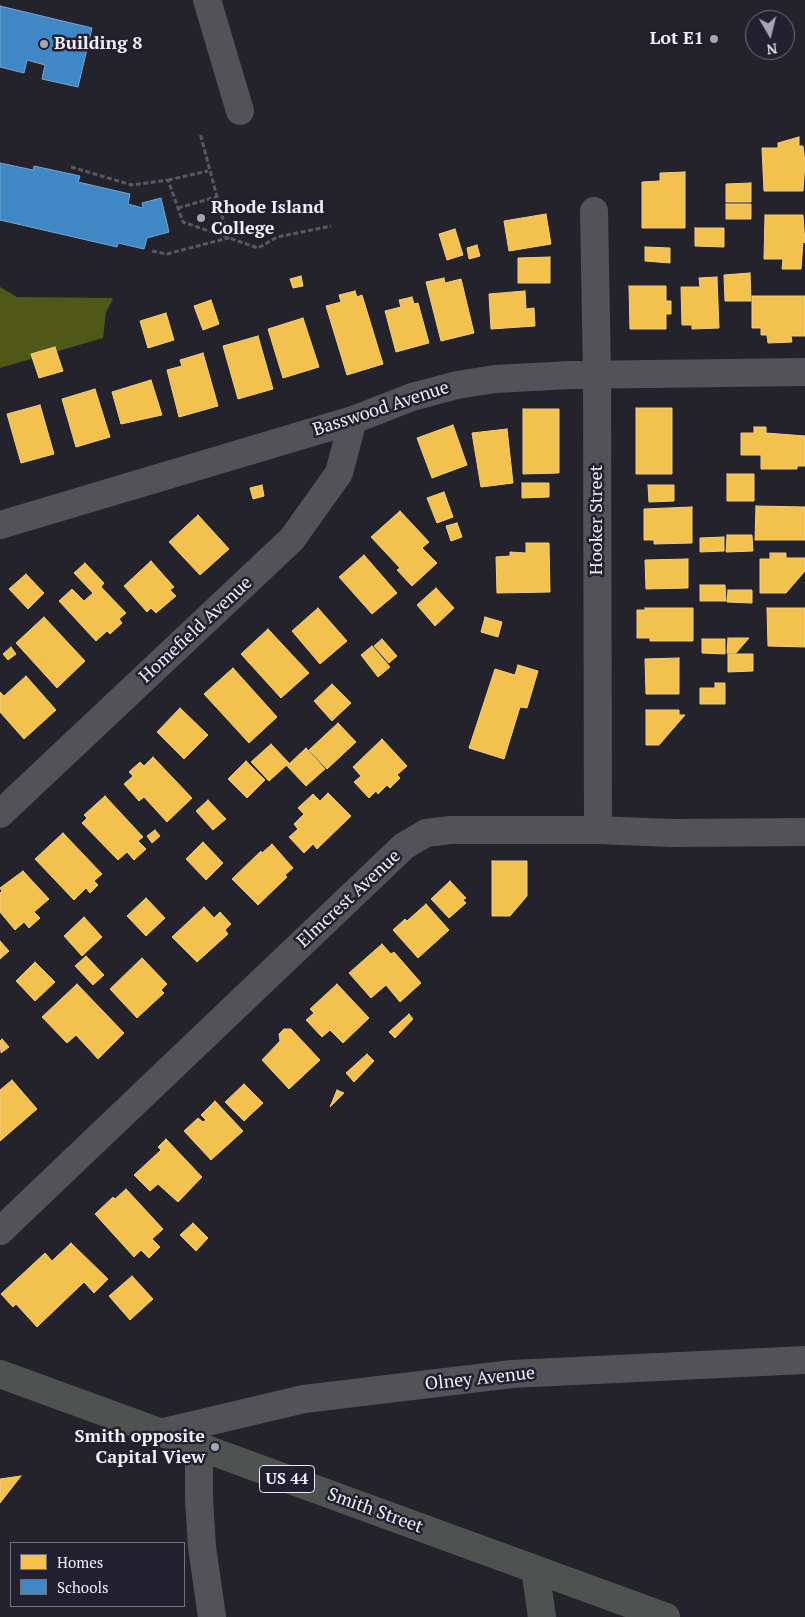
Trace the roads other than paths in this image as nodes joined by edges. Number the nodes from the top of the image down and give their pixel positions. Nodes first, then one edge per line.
1 (207, 0) edge
2 (240, 111) dead end
3 (594, 211) dead end
4 (805, 372) edge
5 (597, 375) junction
6 (352, 420) junction
7 (0, 525) edge
8 (0, 814) edge
9 (598, 830) junction
10 (805, 832) edge
11 (0, 1231) edge
12 (0, 1352) edge
13 (805, 1360) edge
14 (0, 1374) edge
15 (38, 1387) junction
16 (160, 1433) junction
17 (198, 1447) junction
18 (535, 1569) junction
19 (212, 1617) edge
20 (542, 1617) edge
21 (666, 1617) edge

1 - 2 street
3 - 5 street, Hooker Street
4 - 5 street, Basswood Avenue
5 - 6 street, Basswood Avenue
5 - 9 street, Hooker Street
6 - 7 street, Basswood Avenue
6 - 8 street, Homefield Avenue
9 - 10 street, Elmcrest Avenue
9 - 11 street, Elmcrest Avenue
12 - 15 main road
13 - 16 street, Olney Avenue
14 - 15 main road, Smith Street / US 44
15 - 16 main road, Smith Street / US 44
16 - 17 main road, Smith Street / US 44
17 - 18 main road, Smith Street / US 44
17 - 19 street
18 - 20 main road
18 - 21 main road, Smith Street / US 44

